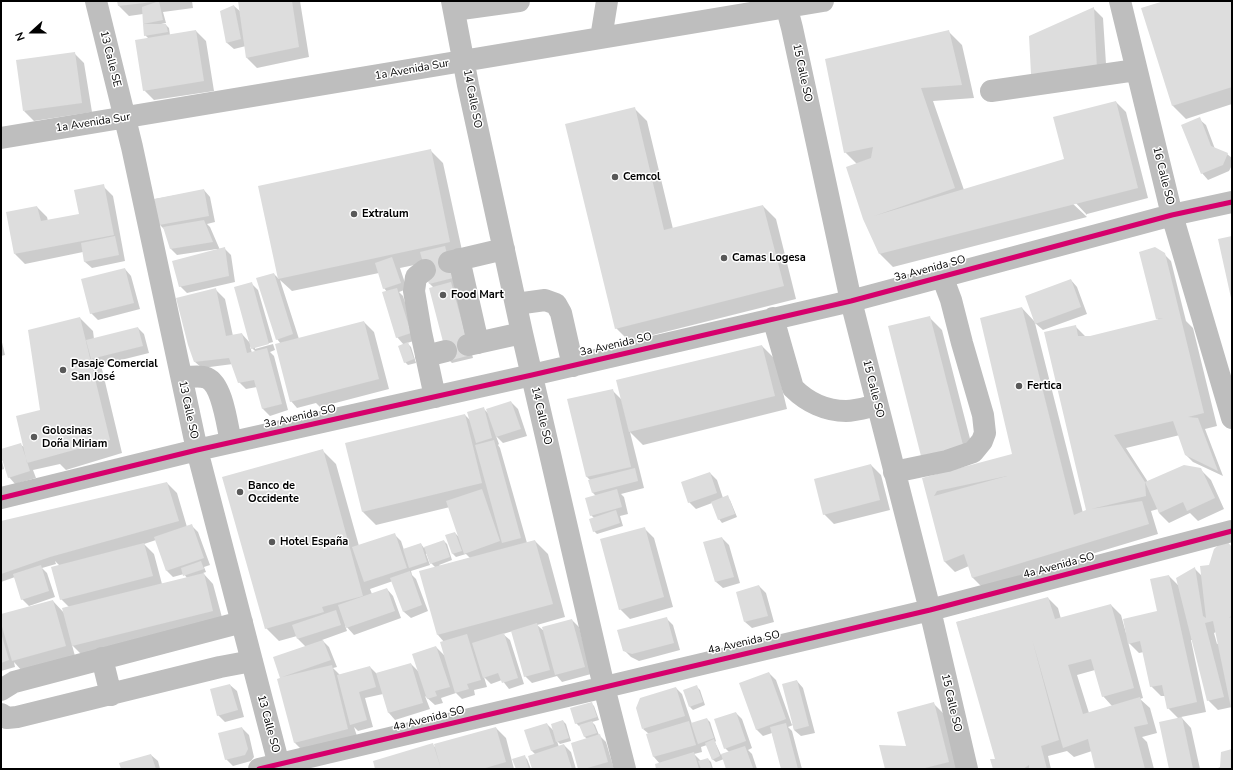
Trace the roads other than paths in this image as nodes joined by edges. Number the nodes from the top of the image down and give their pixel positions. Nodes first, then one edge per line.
1 (96, 1) edge
2 (607, 1) edge
3 (823, 1) edge
4 (1120, 1) edge
5 (506, 2) edge
6 (786, 4) edge
7 (453, 6) edge
8 (601, 38) junction
9 (464, 61) junction
10 (1136, 70) junction
11 (991, 91) dead end
12 (125, 118) junction
13 (1, 138) edge
14 (1232, 202) edge
15 (1172, 215) junction
16 (504, 249) junction
17 (425, 270) dead end
18 (942, 276) junction
19 (851, 301) junction
20 (516, 304) junction
21 (774, 318) junction
22 (522, 333) junction
23 (573, 366) junction
24 (532, 375) junction
25 (182, 378) junction
26 (435, 397) junction
27 (877, 405) junction
28 (1232, 418) edge
29 (230, 442) junction
30 (197, 450) junction
31 (894, 472) junction
32 (1, 498) edge
33 (1232, 531) edge
34 (930, 610) junction
35 (242, 622) junction
36 (102, 658) junction
37 (252, 661) junction
38 (604, 687) junction
39 (1, 690) edge
40 (111, 695) junction
41 (1, 714) edge
42 (273, 768) edge
43 (625, 769) edge
44 (967, 769) edge

1 - 12 street, 13 Calle SE
2 - 8 street
3 - 6 street, 1a Avenida Sur
4 - 10 street, 16 Calle SO
5 - 7 street
6 - 8 street, 1a Avenida Sur
6 - 19 street, 15 Calle SO
7 - 9 street, 14 Calle SO
8 - 9 street, 1a Avenida Sur
9 - 12 street, 1a Avenida Sur
9 - 16 street, 14 Calle SO
10 - 11 street
10 - 15 street, 16 Calle SO
12 - 13 street, 1a Avenida Sur
12 - 25 street, 13 Calle SO
14 - 15 street, 3a Avenida SO
15 - 18 street, 3a Avenida SO
15 - 28 street, 16 Calle SO
16 - 20 street, 14 Calle SO
16 - 22 street
17 - 26 street
18 - 19 street, 3a Avenida SO
18 - 31 street
19 - 21 street, 3a Avenida SO
19 - 27 street, 15 Calle SO
20 - 22 street, 14 Calle SO
20 - 23 street
21 - 23 street, 3a Avenida SO
21 - 27 street
22 - 24 street, 14 Calle SO
23 - 24 street, 3a Avenida SO
24 - 26 street, 3a Avenida SO
24 - 38 street, 14 Calle SO
25 - 29 street
25 - 30 street, 13 Calle SO
26 - 29 street, 3a Avenida SO
27 - 31 street, 15 Calle SO
29 - 30 street, 3a Avenida SO
30 - 32 street, 3a Avenida SO
30 - 35 street, 13 Calle SO
31 - 34 street, 15 Calle SO
33 - 34 street, 4a Avenida SO
34 - 38 street, 4a Avenida SO
34 - 44 street, 15 Calle SO
35 - 36 street
35 - 37 street, 13 Calle SO
36 - 39 street
36 - 40 street
37 - 40 street
37 - 42 street, 13 Calle SO
38 - 42 street, 4a Avenida SO
38 - 43 street, 14 Calle SO
40 - 41 street

